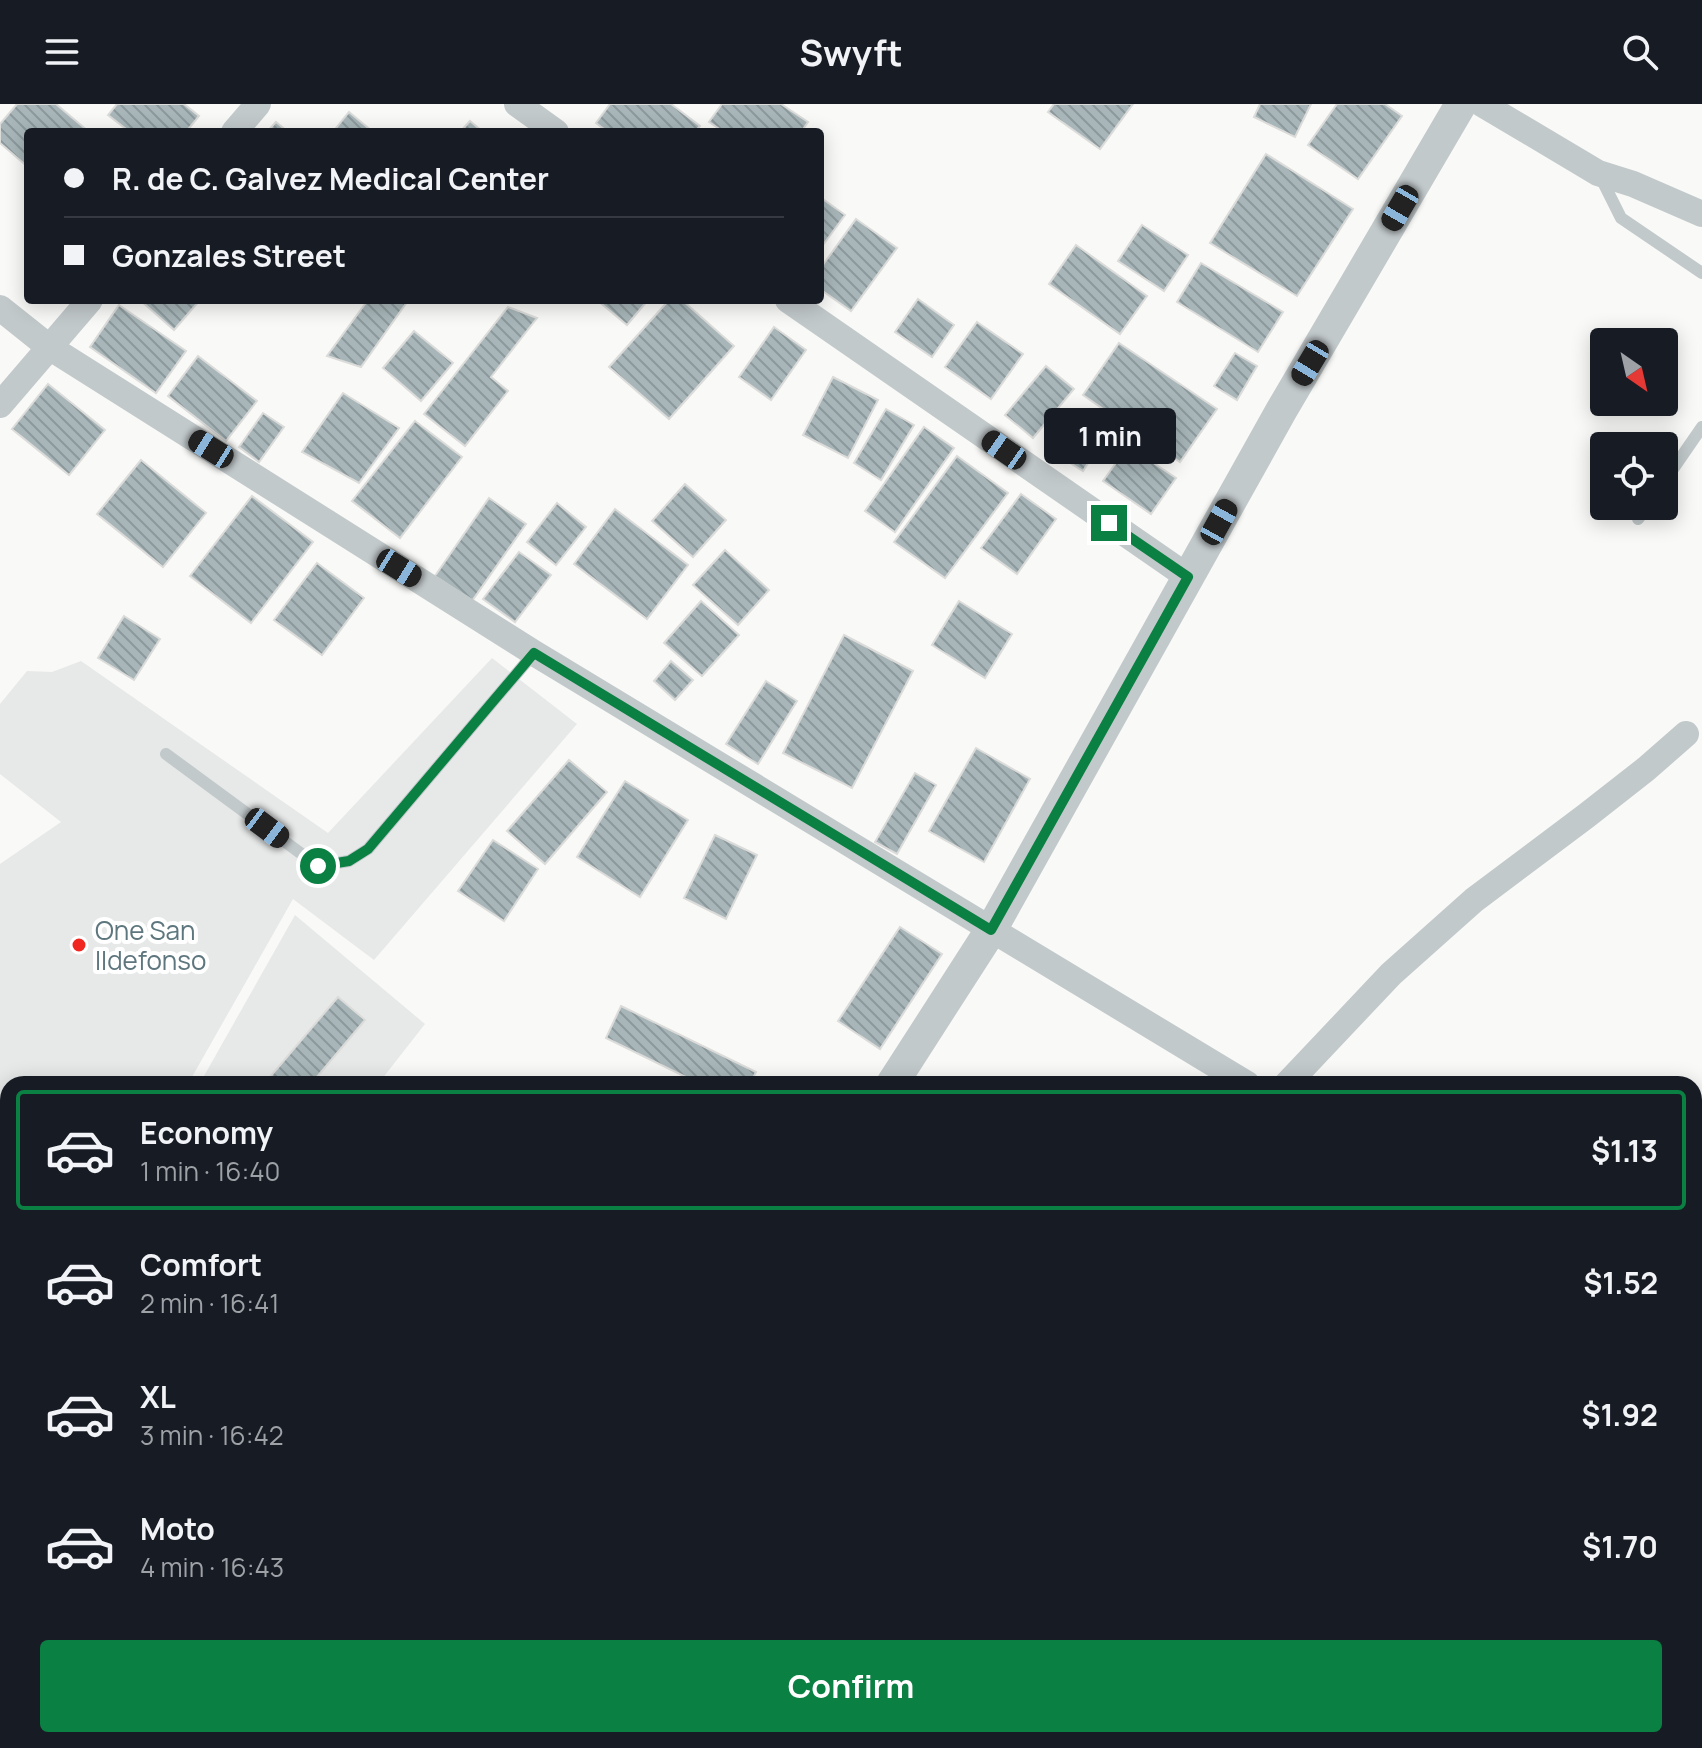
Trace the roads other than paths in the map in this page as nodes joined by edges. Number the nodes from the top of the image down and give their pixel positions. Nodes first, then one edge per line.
1 (258, 104) edge
2 (517, 104) edge
3 (1461, 104) edge
4 (1482, 104) edge
5 (237, 128) edge
6 (550, 128) edge
7 (1598, 173) junction
8 (1702, 214) edge
9 (1702, 273) edge
10 (87, 304) edge
11 (794, 304) edge
12 (0, 308) edge
13 (49, 347) junction
14 (0, 405) edge
15 (1702, 427) edge
16 (1678, 462) edge
17 (1188, 577) junction
18 (534, 653) junction
19 (1686, 734) dead end
20 (166, 754) dead end
21 (991, 930) junction
22 (897, 1076) edge
23 (1234, 1076) edge
24 (1295, 1076) edge

1 - 5 street
2 - 6 street
3 - 17 street
4 - 7 street
7 - 8 street
7 - 9 lane
10 - 13 street
11 - 17 street
12 - 13 street
13 - 14 street
13 - 18 street
15 - 16 lane
17 - 21 street
18 - 20 lane
18 - 21 street
19 - 24 street
21 - 22 street
21 - 23 street

